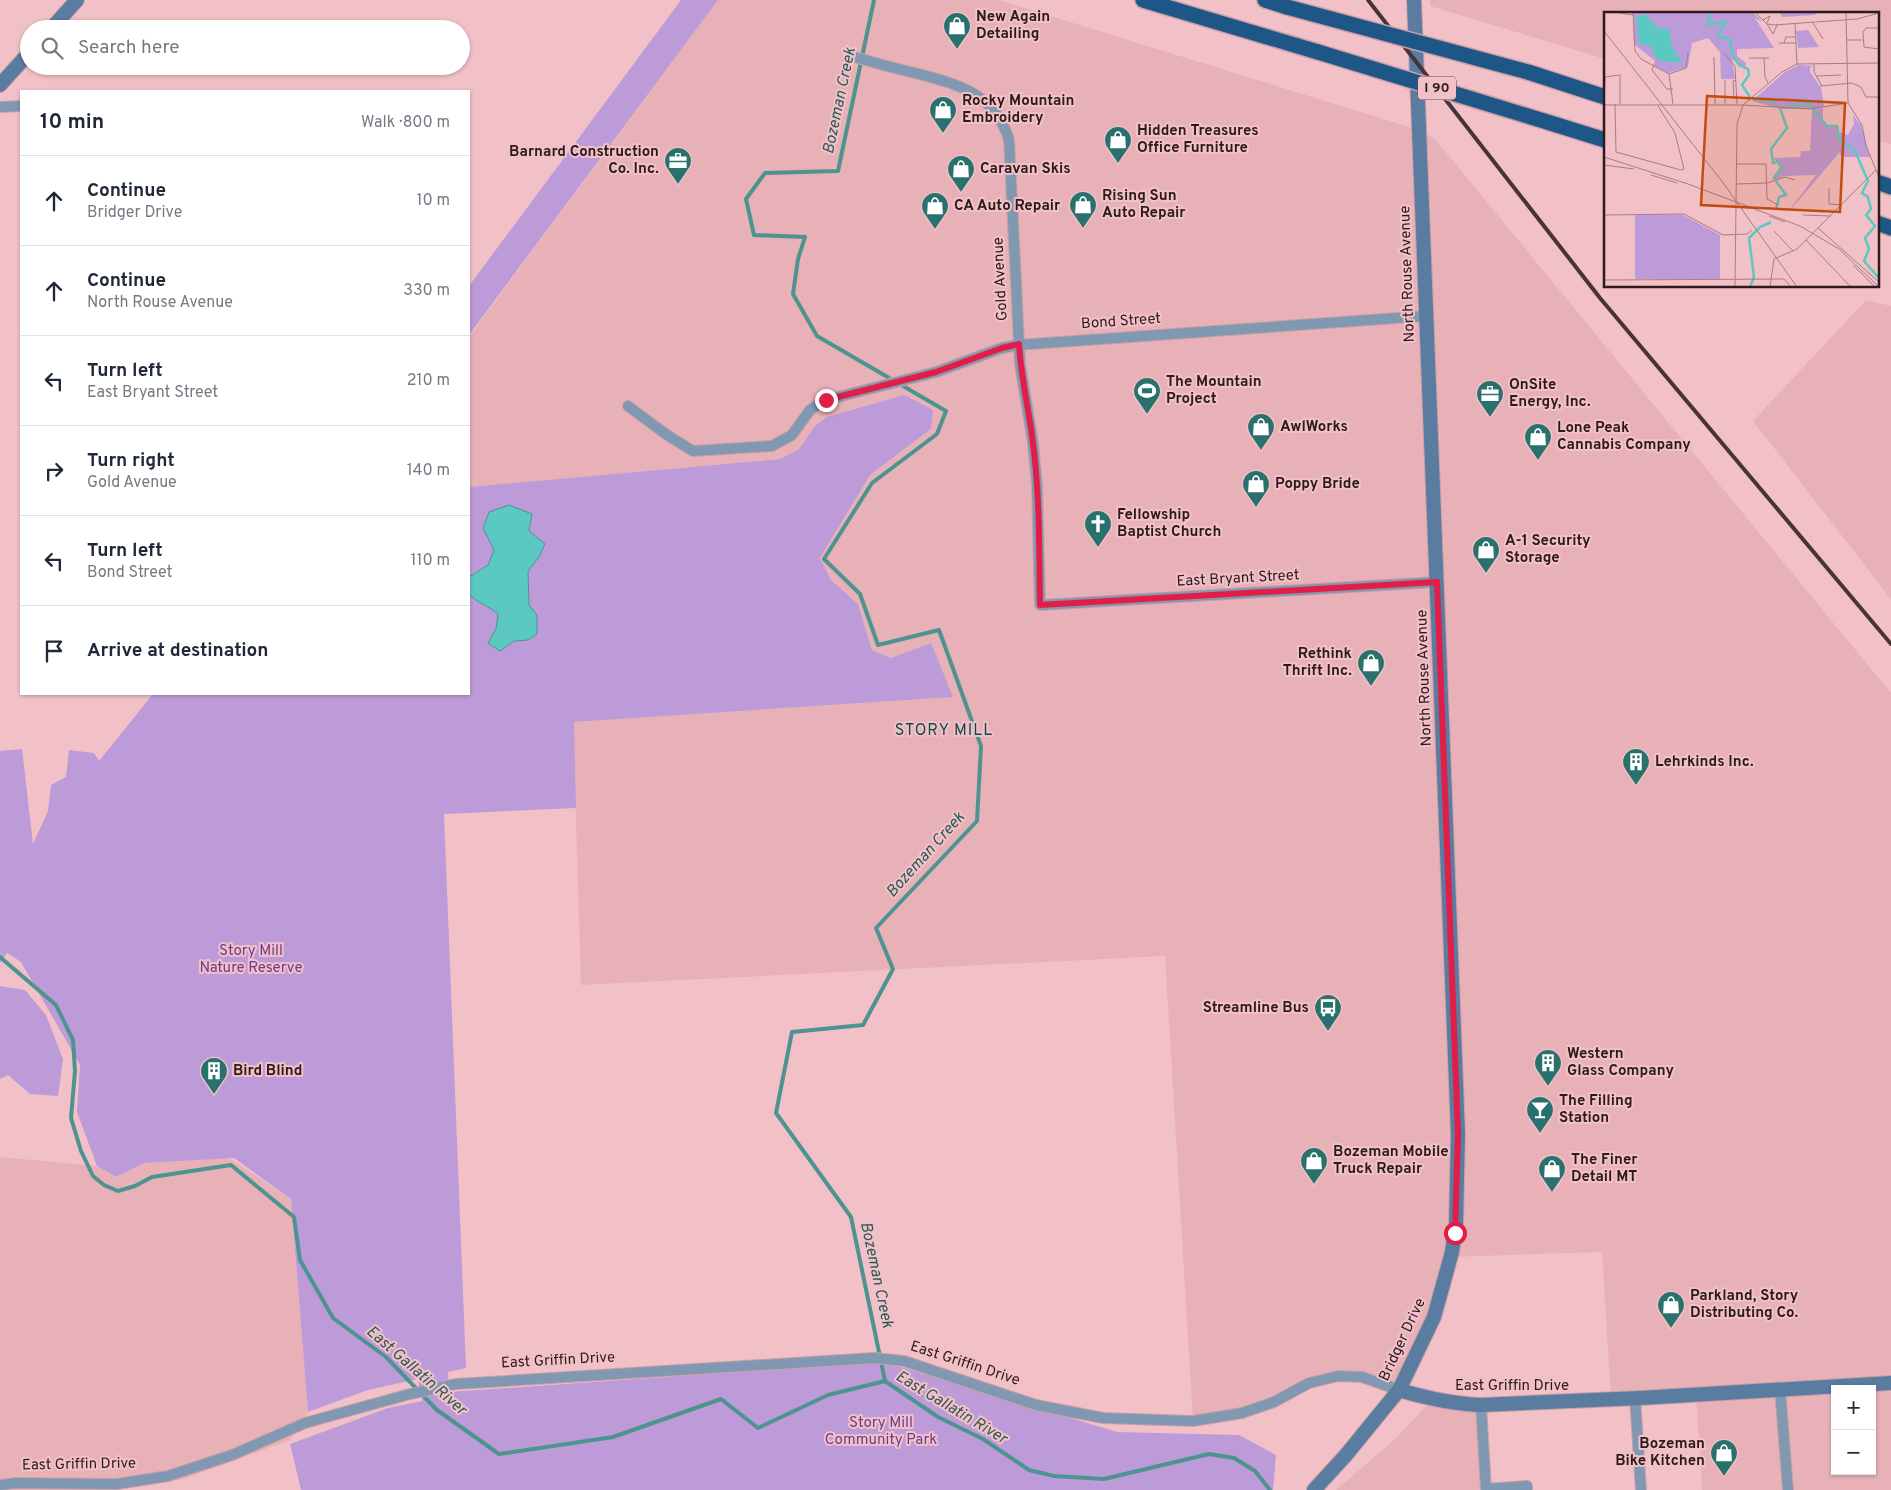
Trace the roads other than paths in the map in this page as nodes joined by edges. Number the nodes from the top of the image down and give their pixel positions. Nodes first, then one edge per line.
1 (77, 0) edge
2 (1143, 0) edge
3 (1265, 0) edge
4 (1414, 0) edge
5 (59, 20) edge
6 (851, 56) dead end
7 (20, 63) edge
8 (0, 85) edge
9 (1604, 97) edge
10 (20, 106) edge
11 (0, 107) edge
12 (1604, 140) edge
13 (1878, 182) edge
14 (1891, 187) edge
15 (1878, 223) edge
16 (1891, 228) edge
17 (1426, 316) junction
18 (1019, 344) junction
19 (628, 406) dead end
20 (1437, 582) junction
21 (1040, 605) joint
22 (1456, 1206) joint
23 (1891, 1383) edge
24 (1780, 1389) junction
25 (1398, 1390) junction
26 (1635, 1398) junction
27 (1481, 1405) junction
28 (0, 1485) edge
29 (1486, 1489) edge
30 (1314, 1490) edge
31 (1527, 1490) edge
32 (1641, 1490) edge
33 (1788, 1490) edge

1 - 5 main road
2 - 12 highway, I 90, bridge
3 - 9 highway, bridge
4 - 17 main road, North Rouse Avenue
6 - 18 street, Gold Avenue
7 - 8 main road
10 - 11 street
13 - 14 highway
15 - 16 highway
17 - 18 street, Bond Street
17 - 20 main road, North Rouse Avenue
18 - 19 street, Bond Street
18 - 21 street, Gold Avenue
20 - 21 street, East Bryant Street
20 - 22 main road, North Rouse Avenue
22 - 25 main road, Bridger Drive
23 - 24 main road, East Griffin Drive
24 - 26 main road, East Griffin Drive
24 - 33 street
25 - 27 main road, East Griffin Drive
25 - 28 street, East Griffin Drive
25 - 30 main road, Bridger Drive
26 - 27 main road, East Griffin Drive
26 - 32 street
27 - 29 street
29 - 31 street

